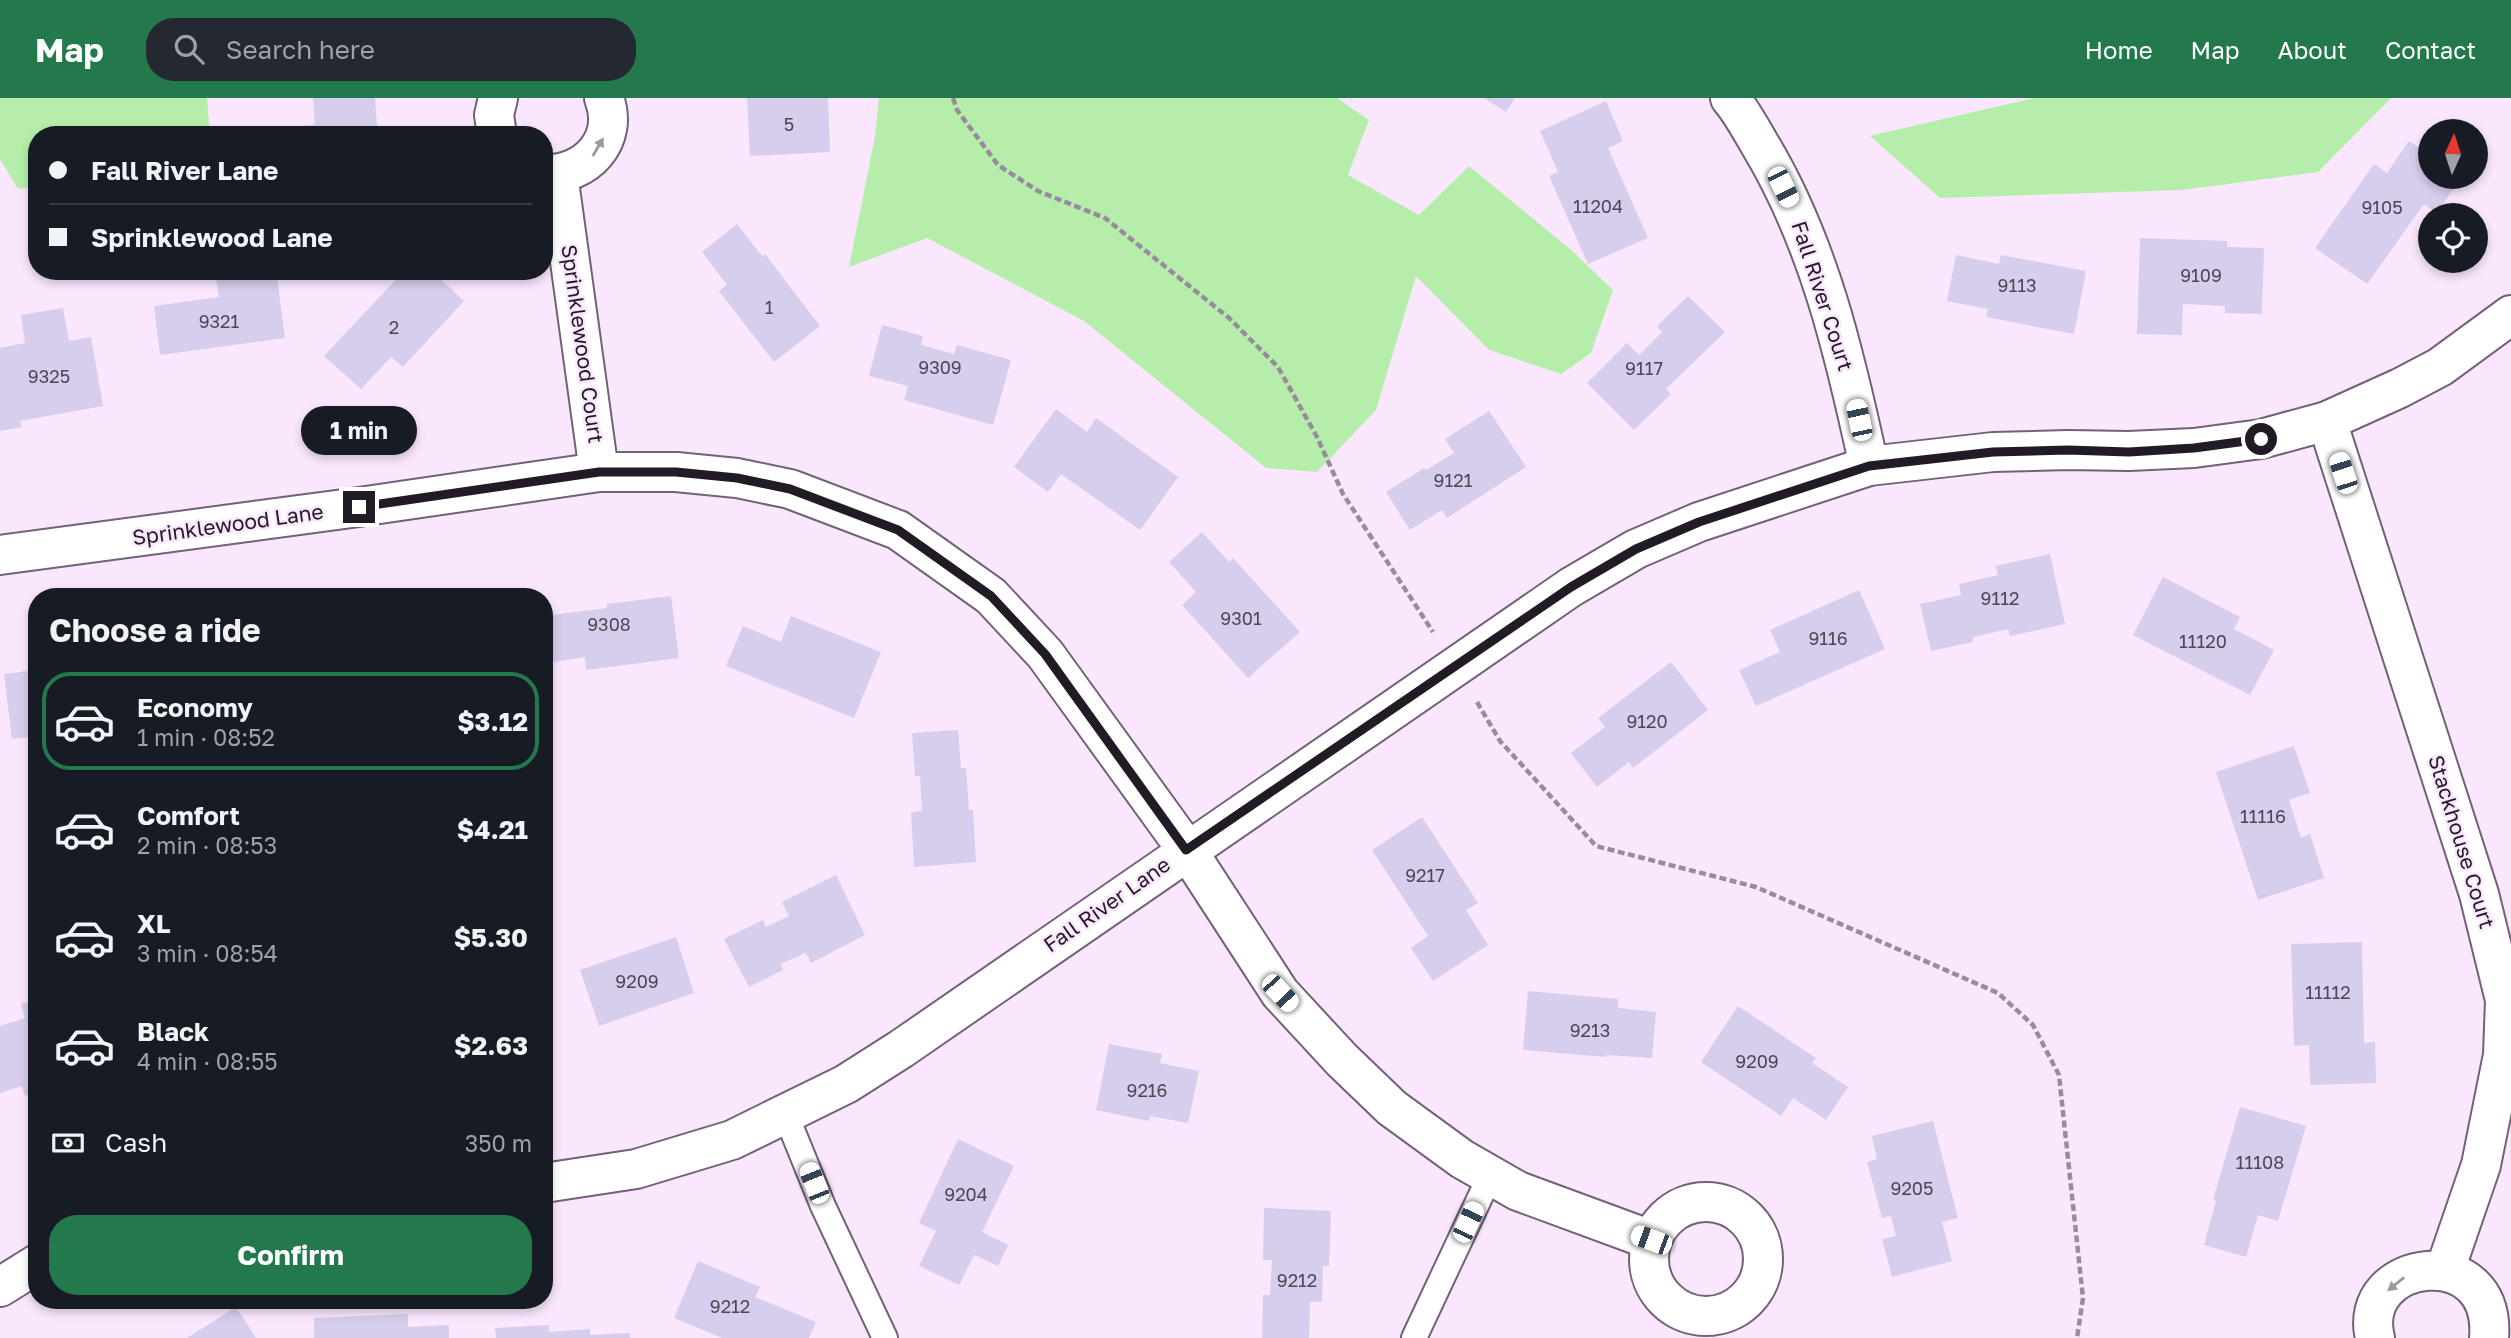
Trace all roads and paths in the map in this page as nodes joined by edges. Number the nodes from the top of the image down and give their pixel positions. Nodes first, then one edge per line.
1 (498, 98) edge
2 (604, 98) edge
3 (953, 98) edge
4 (1730, 98) edge
5 (495, 126) edge
6 (553, 174) edge
7 (553, 186) edge
8 (2511, 315) edge
9 (2326, 421) junction
10 (1869, 466) junction
11 (599, 472) junction
12 (0, 555) edge
13 (1456, 667) junction
14 (1186, 850) junction
15 (786, 1115) junction
16 (1490, 1175) junction
17 (553, 1182) edge
18 (1651, 1240) dead end
19 (28, 1270) edge
20 (2445, 1270) junction
21 (0, 1287) edge
22 (885, 1338) edge
23 (1414, 1338) edge
24 (2077, 1338) edge
25 (2375, 1338) edge
26 (2489, 1338) edge

1 - 5 street
6 -> 2 street, Sprinklewood Court
3 - 13 path
4 - 10 street, Fall River Court
7 - 11 street, Sprinklewood Court
8 - 9 street, Fall River Lane
9 - 10 street, Fall River Lane
9 - 20 street, Stackhouse Court
10 - 13 street, Fall River Lane
11 - 12 street, Sprinklewood Lane
11 - 14 street, Sprinklewood Lane
13 - 14 street, Fall River Lane
13 - 24 path
14 - 15 street, Fall River Lane
14 - 16 street, Sprinklewood Lane
15 - 17 street, Fall River Lane
15 - 22 lane
16 - 18 street, Sprinklewood Lane
16 - 23 lane
19 - 21 street
20 -> 25 street
20 - 26 street

